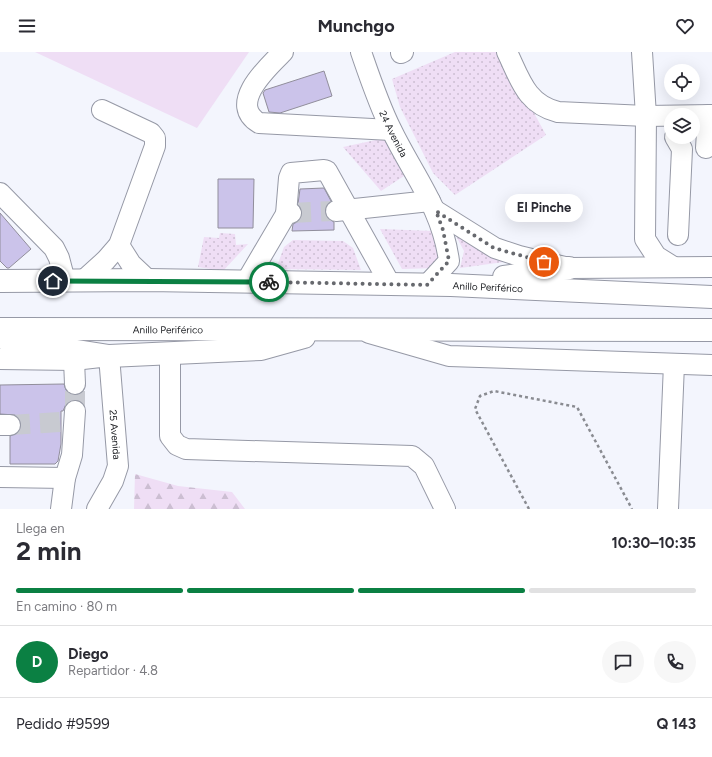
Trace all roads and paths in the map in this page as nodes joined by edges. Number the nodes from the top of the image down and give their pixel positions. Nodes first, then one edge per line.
1 (283, 52) edge
2 (361, 52) edge
3 (507, 52) edge
4 (642, 52) edge
5 (102, 110) dead end
6 (710, 115) edge
7 (659, 120) edge
8 (391, 130) junction
9 (679, 144) edge
10 (685, 144) edge
11 (709, 148) edge
12 (0, 193) edge
13 (433, 206) junction
14 (341, 211) junction
15 (678, 236) dead end
16 (119, 245) junction
17 (672, 266) junction
18 (712, 267) edge
19 (569, 268) junction
20 (74, 280) junction
21 (148, 280) junction
22 (0, 281) edge
23 (246, 282) junction
24 (390, 284) junction
25 (427, 285) junction
26 (451, 285) junction
27 (712, 297) edge
28 (0, 329) edge
29 (331, 330) junction
30 (359, 330) junction
31 (712, 330) edge
32 (0, 338) edge
33 (170, 353) junction
34 (108, 356) junction
35 (0, 359) edge
36 (74, 360) junction
37 (674, 364) junction
38 (712, 365) edge
39 (75, 384) tunnel mouth
40 (70, 418) tunnel mouth
41 (0, 477) edge
42 (65, 478) junction
43 (61, 509) edge
44 (97, 509) edge
45 (445, 509) edge
46 (528, 509) edge
47 (632, 509) edge
48 (668, 509) edge

1 - 8 street
2 - 8 street, 24 Avenida
3 - 7 street
4 - 7 street
5 - 16 street
6 - 7 street
6 - 11 street
7 - 17 street
8 - 13 street, 24 Avenida
9 - 15 street
10 - 11 street
12 - 20 street
13 - 14 street
13 - 19 street, 24 Avenida
13 - 25 street, 24 Avenida
14 - 23 street
14 - 24 street
16 - 20 street
16 - 21 street
17 - 18 street
17 - 19 street
19 - 26 highway
20 - 21 highway, Anillo Periférico
20 - 22 highway, Anillo Periférico
21 - 23 highway, Anillo Periférico
23 - 24 highway, Anillo Periférico
24 - 25 highway, Anillo Periférico
25 - 26 highway, Anillo Periférico
26 - 27 highway, Anillo Periférico
28 - 29 highway, Anillo Periférico
29 - 30 highway, Anillo Periférico
29 - 33 highway
30 - 31 highway, Anillo Periférico
30 - 37 street, Anillo Periférico
32 - 34 highway
33 - 34 highway
33 - 45 street
34 - 36 street
34 - 44 street, 25 Avenida
35 - 36 street
36 - 39 street
37 - 38 street, Anillo Periférico
37 - 48 street
40 - 42 street
41 - 42 street
42 - 43 street
46 - 47 path

